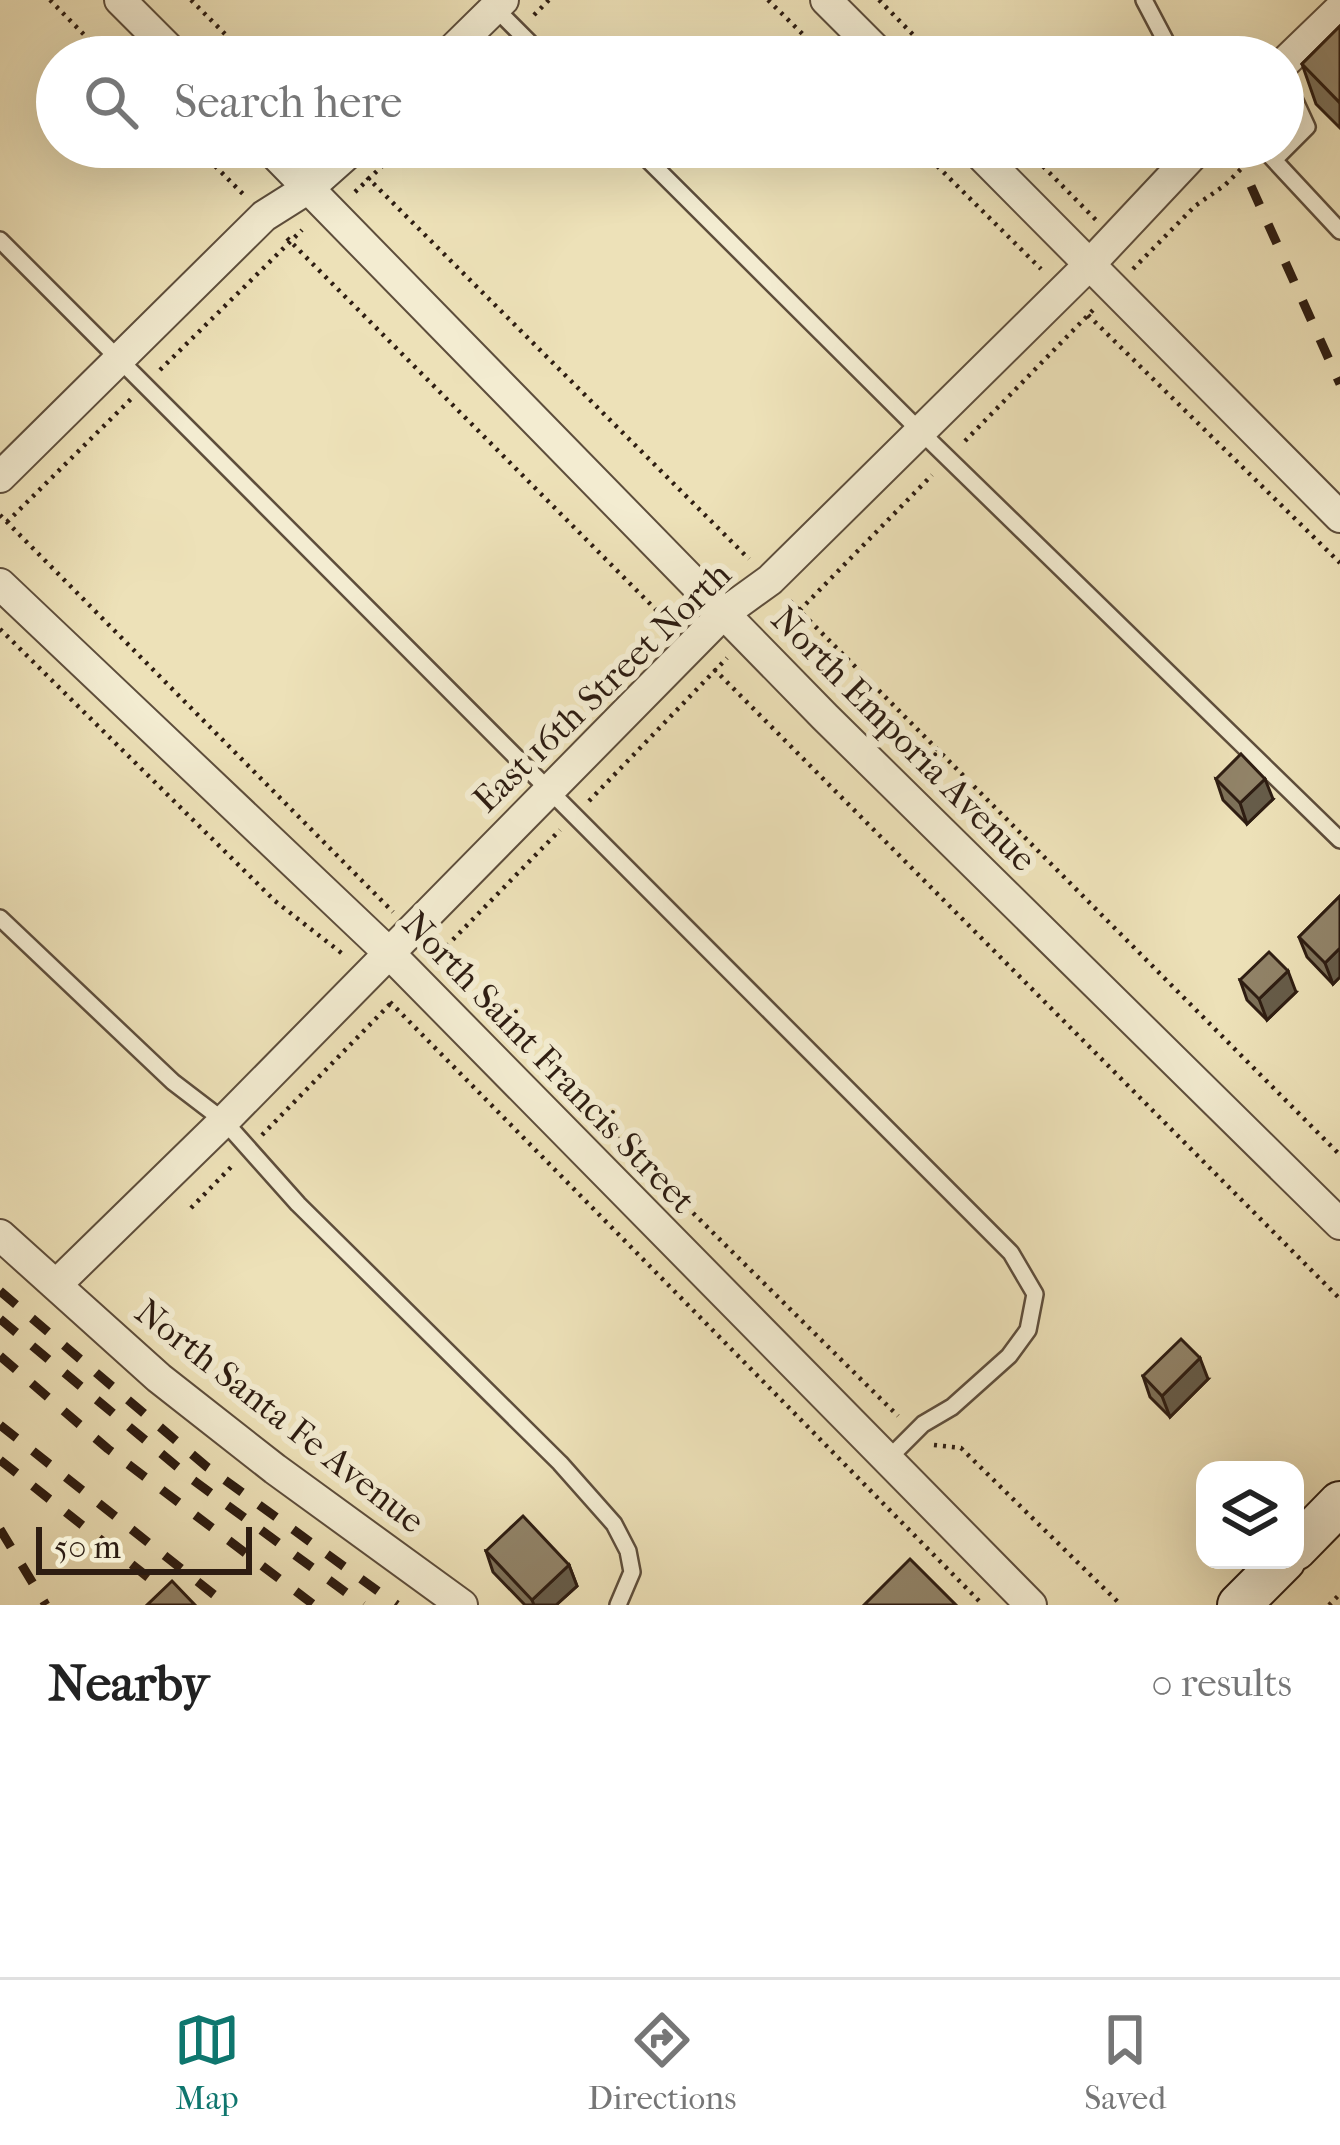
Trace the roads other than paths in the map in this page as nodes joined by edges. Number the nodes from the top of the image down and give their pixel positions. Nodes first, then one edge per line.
1 (121, 0) edge
2 (826, 0) edge
3 (1144, 0) edge
4 (495, 3) edge
5 (1340, 9) edge
6 (156, 36) edge
7 (465, 36) edge
8 (525, 36) edge
9 (862, 36) edge
10 (1163, 36) edge
11 (1304, 44) edge
12 (290, 168) edge
13 (331, 168) edge
14 (655, 168) edge
15 (994, 168) edge
16 (1180, 168) edge
17 (1281, 168) edge
18 (310, 187) junction
19 (1340, 228) edge
20 (0, 240) edge
21 (1090, 264) junction
22 (120, 359) junction
23 (921, 432) junction
24 (0, 477) edge
25 (1340, 517) edge
26 (0, 584) edge
27 (723, 614) junction
28 (551, 788) junction
29 (1340, 840) edge
30 (0, 918) edge
31 (399, 941) junction
32 (224, 1121) junction
33 (1340, 1224) edge
34 (0, 1235) edge
35 (57, 1284) junction
36 (886, 1461) junction
37 (1340, 1503) edge
38 (1304, 1540) edge
39 (1275, 1569) edge
40 (462, 1605) edge
41 (618, 1605) edge
42 (1031, 1605) edge
43 (1239, 1605) edge

1 - 6 street
2 - 9 street
3 - 10 lane
4 - 7 street
4 - 8 lane
5 - 11 street
12 - 18 street, North Emporia Avenue
13 - 18 street
14 - 23 lane
15 - 21 street
16 - 21 street, East 16th Street North
17 - 19 lane
18 - 22 street
18 - 27 street, North Emporia Avenue
20 - 22 lane
21 - 23 street, East 16th Street North
21 - 25 street
22 - 24 street
22 - 28 lane
23 - 27 street, East 16th Street North
23 - 29 lane
26 - 31 street, North Saint Francis Street
27 - 28 street, East 16th Street North
27 - 33 street, North Emporia Avenue
28 - 31 street, East 16th Street North
28 - 36 lane
30 - 32 lane
31 - 32 street, East 16th Street North
31 - 36 street, North Saint Francis Street
32 - 35 street, East 16th Street North
32 - 41 lane
34 - 35 street, North Santa Fe Avenue
35 - 40 street, North Santa Fe Avenue
36 - 42 street, North Saint Francis Street
37 - 38 street
39 - 43 street

